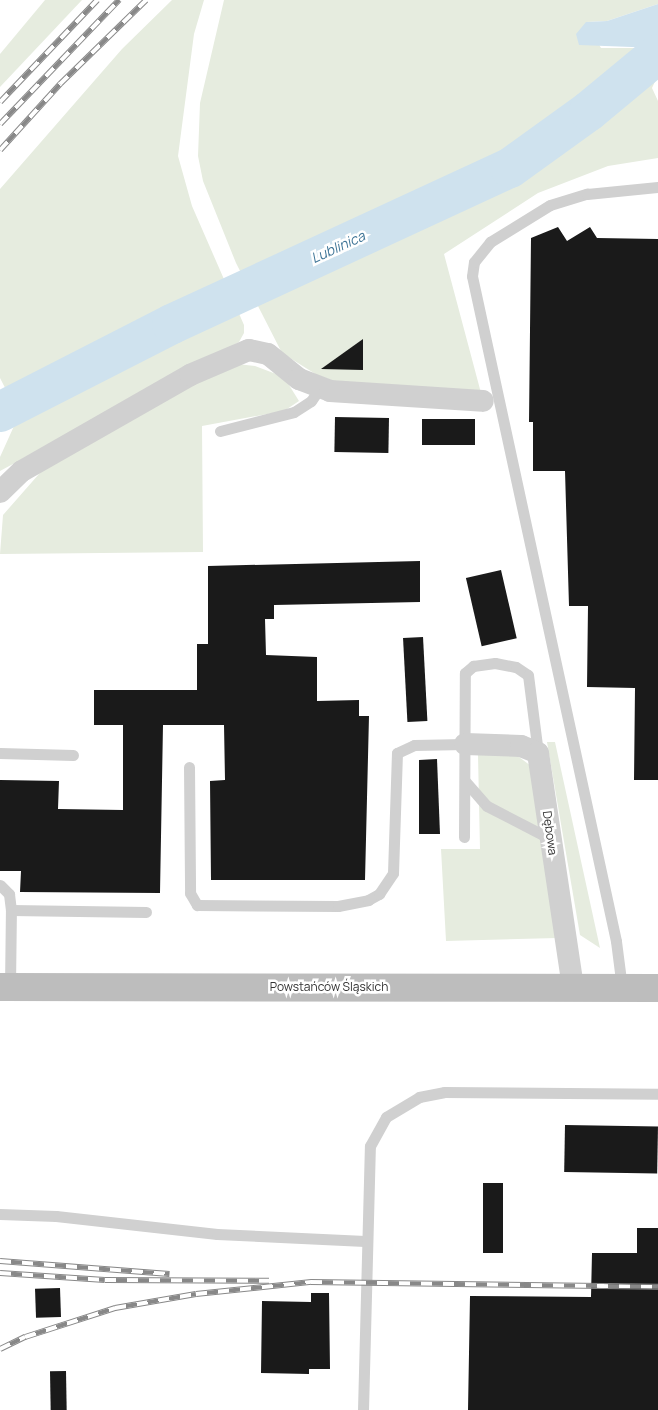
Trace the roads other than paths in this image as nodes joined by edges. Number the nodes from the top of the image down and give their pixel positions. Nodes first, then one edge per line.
1 (658, 187) edge
2 (319, 389) junction
3 (491, 401) junction
4 (220, 431) dead end
5 (0, 492) edge
6 (465, 744) junction
7 (0, 753) edge
8 (538, 753) junction
9 (73, 755) dead end
10 (189, 767) dead end
11 (465, 781) junction
12 (464, 837) dead end
13 (551, 839) junction
14 (0, 885) edge
15 (11, 910) junction
16 (146, 912) dead end
17 (5, 987) edge
18 (573, 987) junction
19 (622, 988) junction
20 (658, 988) edge
21 (658, 1094) edge
22 (0, 1214) edge
23 (365, 1241) junction
24 (363, 1410) edge

1 - 3 lane
2 - 3 street
2 - 4 lane
2 - 5 street
3 - 19 lane
6 - 8 street
6 - 8 lane
6 - 10 lane
6 - 11 lane
7 - 9 lane
8 - 13 street, Dębowa
11 - 12 lane
11 - 13 lane
13 - 18 street, Dębowa
14 - 15 lane
15 - 16 lane
15 - 17 lane
17 - 18 main road, Powstańców Śląskich
18 - 19 main road, Powstańców Śląskich
19 - 20 main road, Powstańców Śląskich
21 - 23 lane
22 - 23 lane
23 - 24 lane

